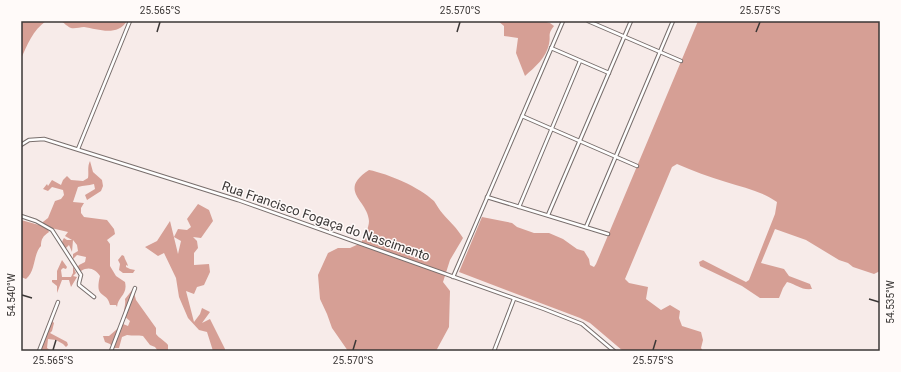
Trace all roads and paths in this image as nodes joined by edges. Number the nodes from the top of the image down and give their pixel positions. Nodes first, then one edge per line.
1 (130, 21) edge
2 (563, 21) edge
3 (588, 21) edge
4 (631, 21) edge
5 (673, 21) edge
6 (624, 37) junction
7 (551, 48) junction
8 (660, 52) junction
9 (580, 61) junction
10 (681, 61) dead end
11 (608, 73) junction
12 (522, 116) junction
13 (552, 129) junction
14 (579, 141) junction
15 (21, 145) edge
16 (78, 149) junction
17 (615, 157) junction
18 (637, 166) dead end
19 (487, 197) junction
20 (519, 207) junction
21 (548, 215) junction
22 (21, 216) edge
23 (586, 227) junction
24 (608, 234) dead end
25 (453, 277) junction
26 (135, 288) dead end
27 (94, 297) dead end
28 (514, 299) junction
29 (58, 302) dead end
30 (39, 351) edge
31 (111, 351) edge
32 (494, 351) edge
33 (614, 351) edge

1 - 16 street
2 - 7 street
3 - 6 street
4 - 6 street
5 - 8 street
6 - 8 street
6 - 11 street
7 - 9 street
7 - 12 street
8 - 10 street
8 - 17 street
9 - 11 street
9 - 13 street
11 - 14 street
12 - 13 street
12 - 19 street
13 - 14 street
13 - 20 street
14 - 17 street
14 - 21 street
15 - 16 street, Rua Francisco Fogaça do Nascimento
16 - 25 street, Rua Francisco Fogaça do Nascimento
17 - 18 street
17 - 23 street
19 - 20 street
19 - 25 street
20 - 21 street
21 - 23 street
22 - 27 street
23 - 24 street
25 - 28 street, Rua Francisco Fogaça do Nascimento
26 - 31 street
28 - 32 street
28 - 33 street, Rua Francisco Fogaça do Nascimento
29 - 30 street

